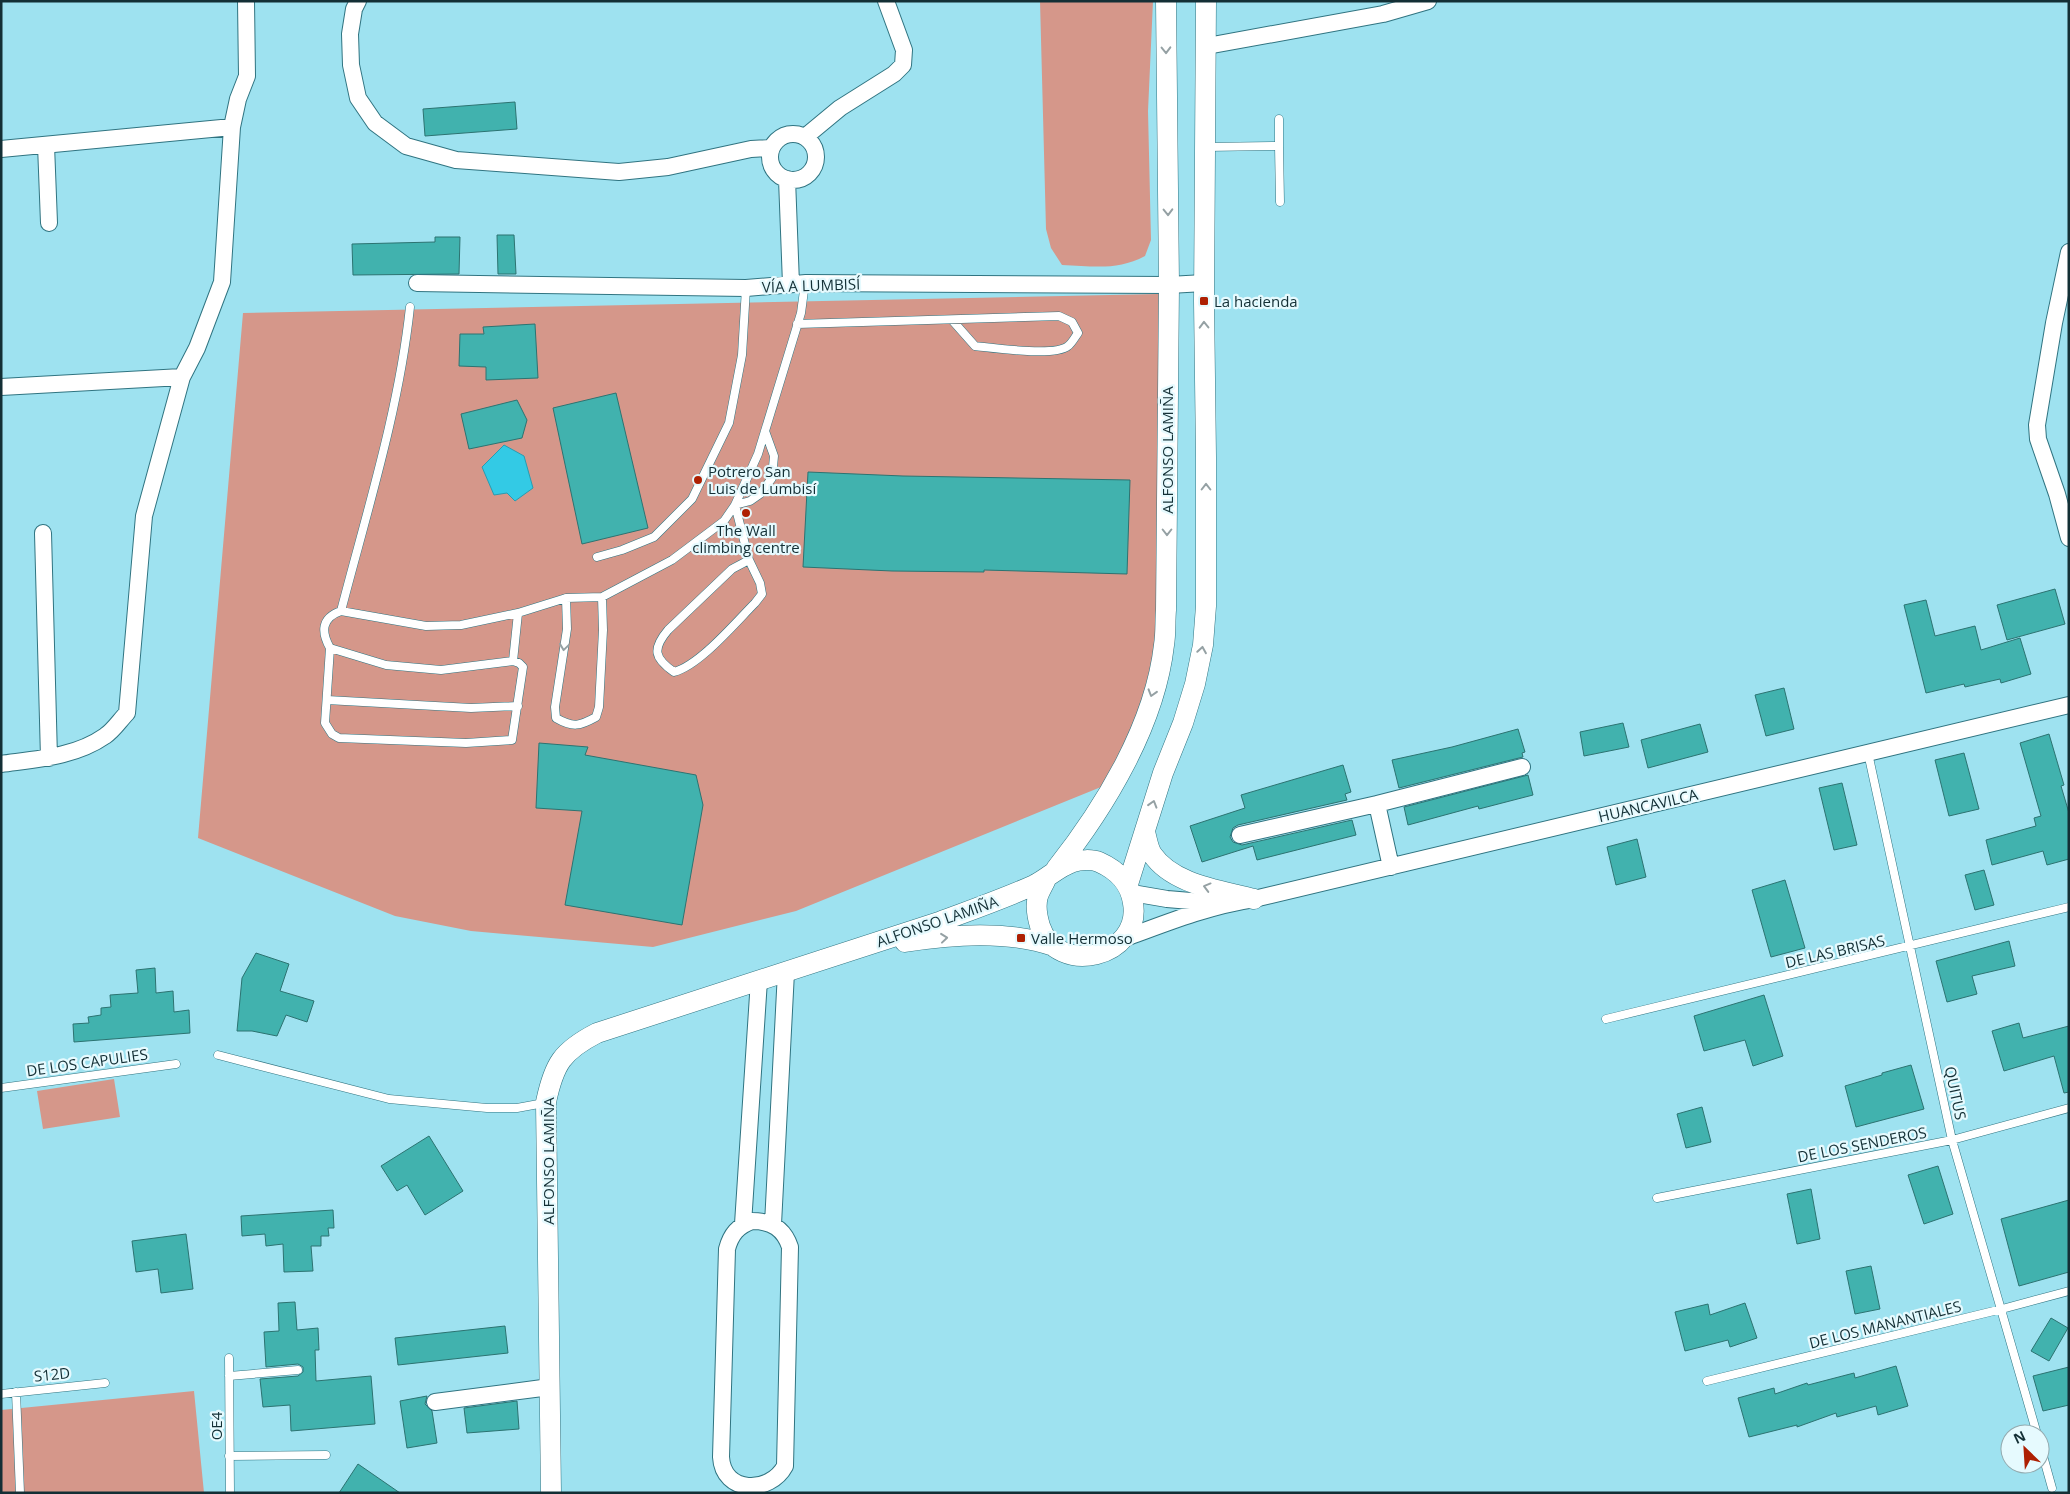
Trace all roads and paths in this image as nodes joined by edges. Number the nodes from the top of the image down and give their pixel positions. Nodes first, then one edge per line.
1 (246, 1) edge
2 (358, 1) edge
3 (886, 1) edge
4 (1166, 1) edge
5 (1206, 1) edge
6 (1428, 1) edge
7 (1207, 46) junction
8 (1279, 119) dead end
9 (232, 127) junction
10 (805, 137) junction
11 (46, 145) junction
12 (1279, 146) junction
13 (1206, 147) junction
14 (771, 148) junction
15 (1, 150) edge
16 (787, 179) junction
17 (1280, 202) dead end
18 (49, 223) dead end
19 (2069, 252) edge
20 (417, 283) dead end
21 (798, 283) junction
22 (1204, 283) junction
23 (1168, 285) junction
24 (746, 288) junction
25 (410, 307) dead end
26 (952, 320) junction
27 (2061, 321) edge
28 (797, 324) junction
29 (182, 377) junction
30 (1, 387) edge
31 (765, 431) junction
32 (2064, 502) edge
33 (735, 505) junction
34 (43, 532) dead end
35 (2069, 538) edge
36 (597, 557) dead end
37 (749, 560) junction
38 (602, 597) junction
39 (566, 598) junction
40 (341, 611) junction
41 (518, 612) junction
42 (330, 648) junction
43 (513, 661) junction
44 (327, 700) junction
45 (2069, 705) edge
46 (518, 706) junction
47 (1868, 753) junction
48 (49, 758) junction
49 (1, 764) edge
50 (1522, 767) dead end
51 (1377, 804) junction
52 (1145, 832) junction
53 (1240, 835) dead end
54 (1391, 867) junction
55 (1051, 874) junction
56 (1130, 888) junction
57 (1254, 899) junction
58 (1226, 903) junction
59 (2069, 908) edge
60 (1123, 939) junction
61 (1054, 946) junction
62 (1911, 947) junction
63 (827, 958) junction
64 (786, 972) junction
65 (759, 980) junction
66 (1606, 1019) dead end
67 (218, 1054) dead end
68 (176, 1064) dead end
69 (1, 1088) edge
70 (546, 1102) junction
71 (2069, 1108) edge
72 (1952, 1140) junction
73 (1658, 1198) dead end
74 (743, 1224) junction
75 (772, 1224) junction
76 (2069, 1291) edge
77 (2002, 1310) junction
78 (229, 1358) dead end
79 (298, 1370) dead end
80 (229, 1376) junction
81 (1706, 1381) dead end
82 (105, 1382) dead end
83 (550, 1387) junction
84 (16, 1392) junction
85 (1, 1394) edge
86 (435, 1402) dead end
87 (2034, 1424) edge
88 (326, 1455) dead end
89 (230, 1456) junction
90 (2048, 1474) edge
91 (2052, 1488) dead end
92 (20, 1493) edge
93 (230, 1493) edge
94 (551, 1493) edge
95 (757, 1493) edge

1 - 9 street
2 - 14 street
3 - 10 street
4 -> 23 street, ALFONSO LAMIÑA
5 - 7 street
6 - 7 street
7 - 13 street
8 - 12 lane
9 - 11 street
9 - 29 street
10 - 14 street
10 - 16 street
11 - 15 street
11 - 18 street
12 - 13 lane
12 - 17 lane
13 - 22 street
14 - 16 street
16 - 21 street
19 - 27 street
20 - 24 street, VÍA A LUMBISÍ
21 - 23 street, VÍA A LUMBISÍ
21 - 24 street, VÍA A LUMBISÍ
21 - 28 lane
22 - 23 street, VÍA A LUMBISÍ
52 -> 22 street
23 -> 55 street, ALFONSO LAMIÑA
24 - 36 lane
25 - 40 lane
26 - 26 lane
26 - 28 lane
27 - 32 street
28 - 31 lane
29 - 30 street
29 - 48 street
31 - 33 lane
31 - 33 lane
32 - 35 street
33 - 37 lane
33 - 38 lane
34 - 48 street
37 - 37 lane
38 - 39 lane
39 -> 38 lane
39 - 41 lane
40 - 41 lane
40 - 42 lane
41 - 43 lane
42 - 43 lane
42 - 44 lane
43 - 46 lane
44 - 46 lane
44 - 46 lane
45 - 47 street, HUANCAVILCA
47 - 54 street, HUANCAVILCA
47 - 62 lane, QUITUS
48 - 49 street
50 - 51 street
51 - 53 street
51 - 54 street
52 - 56 street
57 -> 52 street
54 - 57 street, HUANCAVILCA
55 - 56 street
55 - 61 street
55 - 63 street, ALFONSO LAMIÑA
56 - 58 street, HUANCAVILCA
56 - 60 street
57 - 58 street, HUANCAVILCA
58 - 60 street, HUANCAVILCA
59 - 62 lane, DE LAS BRISAS
60 - 61 street
63 -> 61 street, ALFONSO LAMIÑA
62 - 66 lane, DE LAS BRISAS
62 - 72 lane, QUITUS
63 - 64 street, ALFONSO LAMIÑA
64 - 65 street, ALFONSO LAMIÑA
64 - 75 street
65 - 70 street, ALFONSO LAMIÑA
65 - 74 street
67 - 70 lane
68 - 69 lane, DE LOS CAPULIES
70 - 83 street, ALFONSO LAMIÑA
71 - 72 lane, DE LOS SENDEROS
72 - 73 lane, DE LOS SENDEROS
72 - 77 lane, QUITUS
74 - 75 street
74 - 95 street
75 - 95 street
76 - 77 lane, DE LOS MANANTIALES
77 - 81 lane, DE LOS MANANTIALES
77 - 87 lane, QUITUS
78 - 80 lane, OE4
79 - 80 lane
80 - 89 lane, OE4
82 - 84 lane, S12D
83 - 86 street
83 - 94 street, ALFONSO LAMIÑA
84 - 85 lane, S12D
84 - 92 lane
88 - 89 lane
89 - 93 lane, OE4
90 - 91 lane

